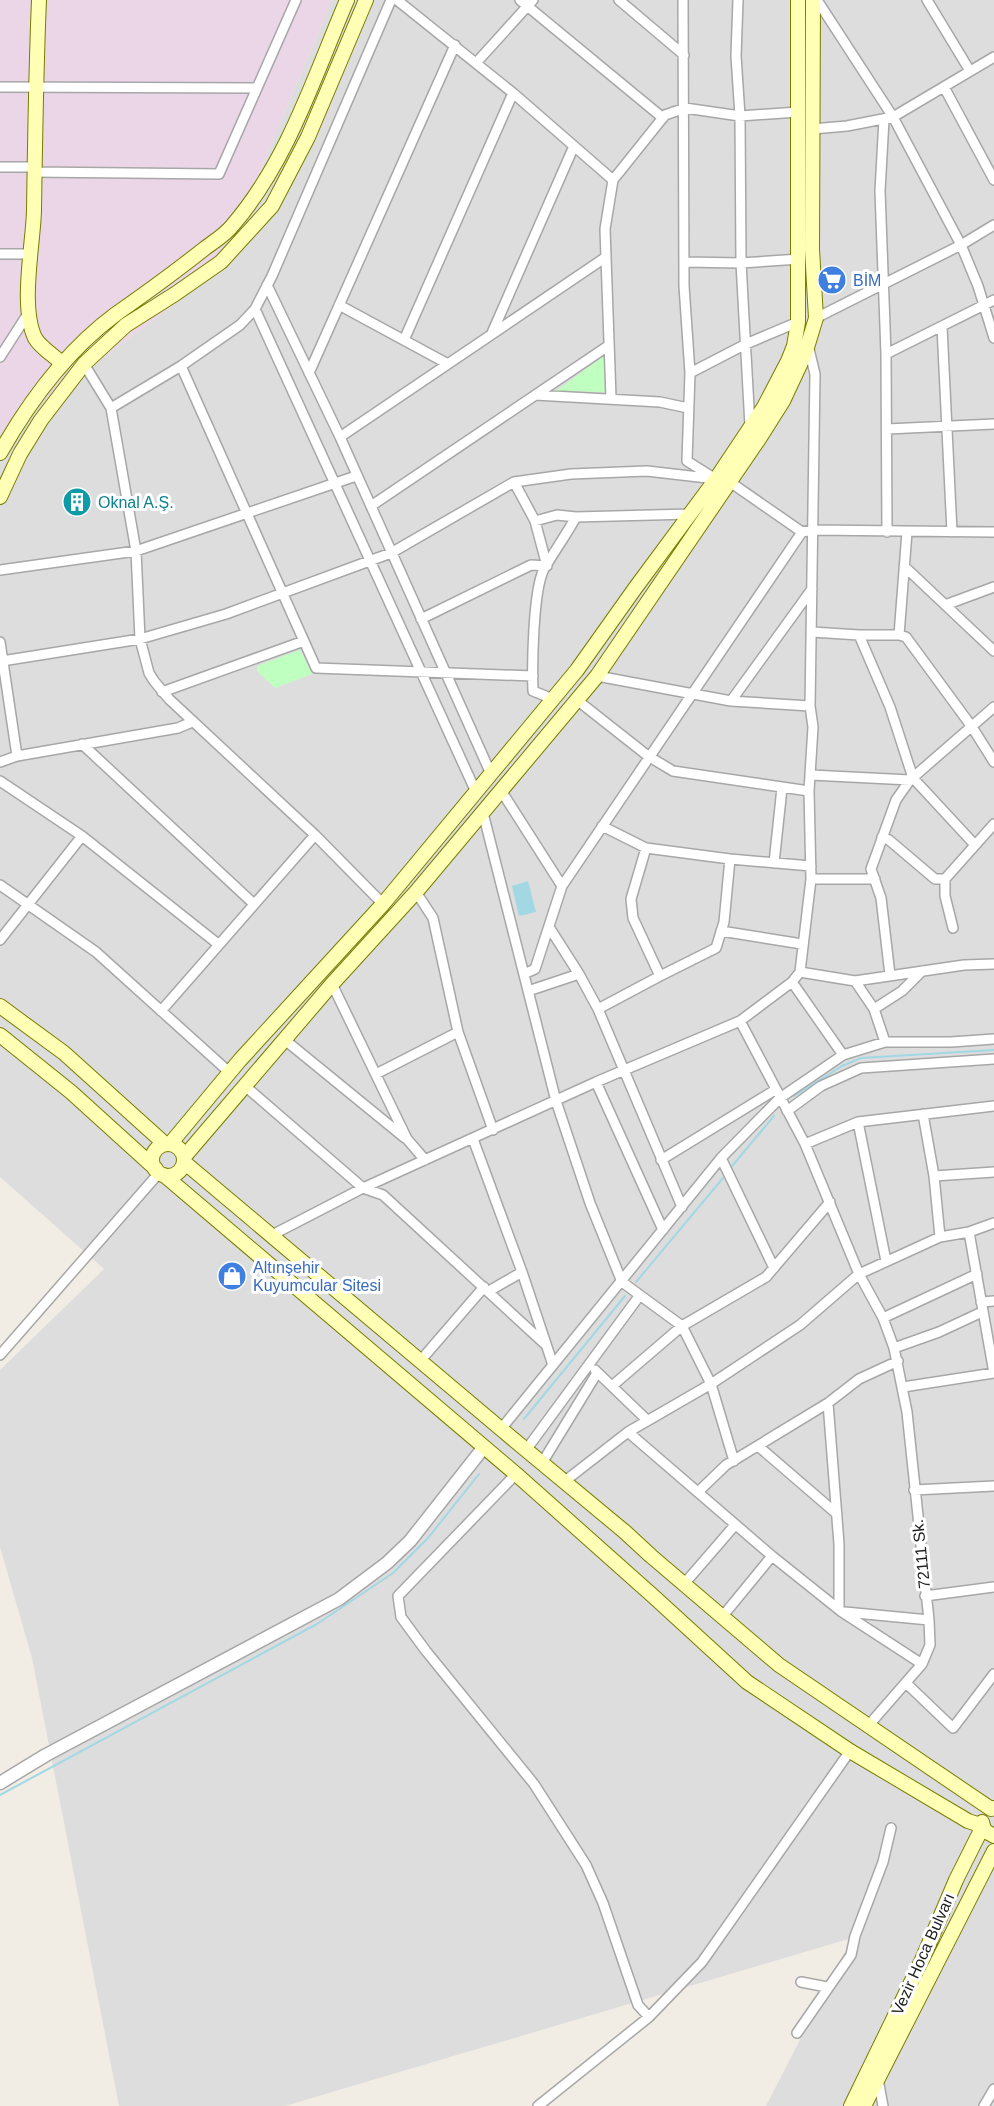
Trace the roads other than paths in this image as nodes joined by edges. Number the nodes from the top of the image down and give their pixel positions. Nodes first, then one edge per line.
1 (39, 0) edge
2 (296, 0) edge
3 (347, 0) edge
4 (366, 0) edge
5 (391, 0) edge
6 (398, 0) edge
7 (619, 0) edge
8 (683, 0) edge
9 (738, 0) edge
10 (798, 0) edge
11 (815, 0) edge
12 (927, 0) edge
13 (526, 2) edge
14 (455, 45) junction
15 (684, 55) junction
16 (994, 57) edge
17 (476, 63) junction
18 (970, 71) junction
19 (0, 87) edge
20 (36, 87) junction
21 (944, 87) junction
22 (257, 88) junction
23 (513, 93) junction
24 (685, 108) junction
25 (798, 112) junction
26 (740, 116) junction
27 (663, 118) junction
28 (888, 118) junction
29 (812, 129) junction
30 (574, 146) junction
31 (0, 166) edge
32 (33, 169) junction
33 (613, 180) junction
34 (994, 180) edge
35 (994, 225) edge
36 (961, 245) junction
37 (0, 254) edge
38 (30, 254) junction
39 (606, 257) junction
40 (800, 259) junction
41 (684, 262) junction
42 (741, 263) junction
43 (882, 284) junction
44 (267, 285) junction
45 (994, 300) edge
46 (339, 305) junction
47 (984, 305) junction
48 (255, 309) junction
49 (29, 312) junction
50 (816, 318) junction
51 (798, 322) junction
52 (942, 327) junction
53 (491, 335) junction
54 (994, 338) edge
55 (404, 340) junction
56 (808, 343) junction
57 (746, 344) junction
58 (608, 346) junction
59 (886, 354) junction
60 (0, 357) edge
61 (62, 363) junction
62 (84, 364) junction
63 (448, 364) junction
64 (181, 366) junction
65 (309, 372) junction
66 (690, 373) junction
67 (535, 396) junction
68 (610, 398) junction
69 (111, 408) junction
70 (688, 408) junction
71 (994, 424) edge
72 (945, 426) junction
73 (750, 428) junction
74 (887, 429) junction
75 (340, 437) junction
76 (0, 453) edge
77 (356, 476) junction
78 (723, 481) junction
79 (514, 482) junction
80 (335, 484) junction
81 (0, 497) edge
82 (371, 506) junction
83 (247, 514) junction
84 (690, 514) junction
85 (576, 517) junction
86 (535, 521) junction
87 (813, 530) junction
88 (802, 532) junction
89 (887, 532) junction
90 (908, 532) junction
91 (952, 532) junction
92 (994, 532) edge
93 (136, 551) junction
94 (391, 553) junction
95 (370, 561) junction
96 (547, 566) junction
97 (905, 567) junction
98 (0, 570) edge
99 (994, 587) edge
100 (813, 588) junction
101 (282, 592) junction
102 (945, 605) junction
103 (421, 619) junction
104 (812, 632) junction
105 (859, 635) junction
106 (899, 635) junction
107 (140, 639) junction
108 (304, 641) junction
109 (0, 642) edge
110 (994, 651) edge
111 (2, 661) junction
112 (421, 672) junction
113 (445, 673) junction
114 (532, 676) junction
115 (597, 676) junction
116 (162, 692) junction
117 (693, 693) junction
118 (553, 699) junction
119 (577, 700) junction
120 (731, 701) junction
121 (810, 706) junction
122 (994, 707) edge
123 (192, 722) junction
124 (972, 727) junction
125 (82, 744) junction
126 (17, 756) junction
127 (648, 756) junction
128 (0, 762) edge
129 (994, 762) edge
130 (491, 774) junction
131 (811, 775) junction
132 (911, 779) junction
133 (0, 781) edge
134 (782, 788) junction
135 (809, 791) junction
136 (476, 792) junction
137 (502, 792) junction
138 (483, 813) junction
139 (994, 824) edge
140 (602, 826) junction
141 (315, 835) junction
142 (82, 836) junction
143 (882, 837) junction
144 (975, 845) junction
145 (646, 848) junction
146 (730, 860) junction
147 (774, 863) junction
148 (811, 866) junction
149 (811, 879) junction
150 (875, 879) junction
151 (945, 879) junction
152 (0, 885) edge
153 (562, 886) junction
154 (416, 892) junction
155 (27, 904) junction
156 (254, 904) junction
157 (383, 904) junction
158 (549, 927) junction
159 (953, 928) dead end
160 (721, 931) junction
161 (0, 939) edge
162 (218, 944) junction
163 (802, 944) junction
164 (994, 964) edge
165 (922, 971) junction
166 (800, 972) junction
167 (524, 974) junction
168 (579, 974) junction
169 (890, 975) junction
170 (660, 976) junction
171 (855, 981) junction
172 (792, 982) junction
173 (332, 984) junction
174 (528, 991) junction
175 (0, 1006) edge
176 (598, 1009) junction
177 (874, 1009) junction
178 (161, 1011) junction
179 (740, 1021) junction
180 (458, 1032) junction
181 (0, 1035) edge
182 (994, 1039) edge
183 (285, 1040) junction
184 (885, 1042) junction
185 (843, 1055) junction
186 (994, 1059) edge
187 (623, 1071) junction
188 (229, 1072) junction
189 (376, 1074) junction
190 (596, 1082) junction
191 (245, 1086) junction
192 (777, 1094) junction
193 (556, 1101) junction
194 (994, 1106) edge
195 (787, 1111) junction
196 (923, 1114) junction
197 (858, 1122) junction
198 (493, 1130) junction
199 (181, 1131) junction
200 (154, 1134) junction
201 (407, 1139) junction
202 (473, 1139) junction
203 (168, 1144) junction
204 (806, 1144) junction
205 (195, 1145) junction
206 (721, 1158) junction
207 (184, 1160) junction
208 (425, 1160) junction
209 (661, 1160) junction
210 (160, 1172) junction
211 (994, 1172) edge
212 (200, 1175) junction
213 (934, 1176) junction
214 (363, 1188) junction
215 (830, 1202) junction
216 (682, 1207) junction
217 (994, 1223) edge
218 (663, 1230) junction
219 (969, 1232) junction
220 (272, 1234) junction
221 (940, 1237) junction
222 (886, 1261) junction
223 (774, 1268) junction
224 (522, 1272) junction
225 (859, 1274) junction
226 (977, 1274) junction
227 (622, 1282) junction
228 (487, 1289) junction
229 (640, 1295) junction
230 (994, 1301) edge
231 (981, 1302) junction
232 (982, 1312) junction
233 (883, 1318) junction
234 (682, 1326) junction
235 (546, 1345) junction
236 (894, 1348) junction
237 (0, 1355) edge
238 (421, 1360) junction
239 (897, 1361) junction
240 (553, 1365) junction
241 (589, 1365) junction
242 (597, 1373) junction
243 (994, 1373) edge
244 (711, 1384) junction
245 (612, 1386) junction
246 (903, 1387) junction
247 (828, 1402) junction
248 (647, 1420) junction
249 (501, 1429) junction
250 (628, 1432) junction
251 (758, 1446) junction
252 (484, 1447) junction
253 (526, 1450) junction
254 (734, 1461) junction
255 (542, 1462) junction
256 (516, 1474) junction
257 (565, 1481) junction
258 (994, 1486) edge
259 (914, 1490) junction
260 (698, 1492) junction
261 (837, 1514) junction
262 (735, 1525) junction
263 (772, 1556) junction
264 (684, 1584) junction
265 (994, 1587) edge
266 (925, 1596) junction
267 (840, 1611) junction
268 (722, 1617) junction
269 (929, 1620) junction
270 (922, 1665) junction
271 (994, 1674) edge
272 (907, 1684) junction
273 (868, 1726) junction
274 (850, 1751) junction
275 (0, 1784) edge
276 (993, 1807) edge
277 (983, 1826) junction
278 (891, 1828) dead end
279 (994, 1836) edge
280 (994, 1851) edge
281 (801, 1982) dead end
282 (827, 1988) junction
283 (649, 2017) junction
284 (797, 2033) dead end
285 (878, 2077) junction
286 (994, 2089) edge
287 (538, 2106) edge
288 (851, 2106) edge
289 (864, 2106) edge
290 (883, 2106) edge
291 (984, 2106) edge

1 - 20 main road
2 - 22 street
3 - 61 main road
4 - 62 main road
5 - 44 street
6 - 14 street
7 - 15 street
8 - 15 street
9 - 26 street
10 - 25 main road
11 - 28 street
11 - 29 main road
12 - 18 street
13 - 17 street
13 - 27 street
14 - 17 street
14 - 46 street
15 - 24 street
16 - 18 street
17 - 23 street
18 - 21 street
19 - 20 street
20 - 22 street
20 - 32 main road
21 - 28 street
21 - 34 street
22 - 32 street
23 - 30 street
23 - 55 street
24 - 26 street
24 - 27 street
24 - 41 street
25 - 26 street
25 - 40 main road
26 - 42 street
27 - 33 street
28 - 29 street
28 - 36 street
28 - 43 street
29 - 50 main road
30 - 33 street
30 - 53 street
31 - 32 street
32 - 38 main road
33 - 39 street
35 - 36 street
36 - 43 street
36 - 47 street
37 - 38 street
38 - 49 main road
39 - 53 street
39 - 58 street
40 - 42 street
40 - 51 main road
41 - 42 street
41 - 66 street
42 - 57 street
43 - 50 street
43 - 59 street
44 - 48 street
44 - 65 street
45 - 47 street
46 - 55 street
46 - 65 street
47 - 52 street
47 - 54 street
48 - 64 street
48 - 80 street
49 - 60 street
49 - 61 main road
50 - 56 main road
51 - 57 street
51 - 73 main road
52 - 59 street
52 - 72 street
53 - 63 street
55 - 63 street
56 - 78 main road
56 - 87 street
57 - 66 street
57 - 73 street
58 - 67 street
58 - 68 street
59 - 74 street
61 - 76 main road
62 - 69 street
62 - 81 main road
63 - 75 street
64 - 69 street
64 - 83 street
65 - 75 street
66 - 70 street
67 - 68 street
67 - 82 street
68 - 70 street
69 - 93 street
70 - 78 street
71 - 72 street
72 - 74 street
72 - 91 street
73 - 78 main road
74 - 89 street
75 - 77 street
77 - 80 street
77 - 82 street
78 - 79 street
78 - 84 main road
78 - 88 street
78 - 115 main road
79 - 86 street
79 - 94 street
80 - 83 street
80 - 95 street
82 - 94 street
83 - 93 street
83 - 101 street
84 - 85 street
84 - 118 main road
85 - 86 street
85 - 96 street
86 - 96 street
87 - 88 street
87 - 89 street
87 - 100 street
88 - 117 street
89 - 90 street
90 - 91 street
90 - 97 street
91 - 92 street
93 - 98 street
93 - 107 street
94 - 95 street
94 - 103 street
95 - 101 street
95 - 112 street
96 - 103 street
96 - 114 street
97 - 102 street
97 - 106 street
99 - 102 street
100 - 104 street
100 - 120 street
101 - 107 street
101 - 108 street
102 - 110 street
103 - 113 street
104 - 105 street
104 - 121 street
105 - 106 street
105 - 132 street
106 - 124 street
107 - 111 street
107 - 116 street
108 - 112 street
108 - 116 street
109 - 111 street
111 - 126 street
112 - 113 street
112 - 136 street
113 - 114 street
113 - 130 street
114 - 118 street
115 - 117 street
115 - 119 main road
116 - 123 street
117 - 120 street
117 - 127 street
118 - 130 main road
119 - 127 street
119 - 137 main road
120 - 121 street
121 - 131 street
122 - 124 street
123 - 125 street
123 - 141 street
124 - 129 street
124 - 132 street
125 - 126 street
125 - 156 street
126 - 128 street
127 - 134 street
127 - 140 street
130 - 136 main road
131 - 132 street
131 - 135 street
132 - 143 street
132 - 144 street
133 - 142 street
134 - 135 street
134 - 147 street
135 - 148 street
136 - 157 main road
137 - 138 main road
137 - 153 street
138 - 154 main road
138 - 167 street
139 - 144 street
140 - 145 street
140 - 153 street
141 - 156 street
141 - 157 street
142 - 155 street
142 - 162 street
143 - 150 street
143 - 151 street
144 - 151 street
145 - 146 street
145 - 170 street
146 - 147 street
146 - 160 street
147 - 148 street
148 - 149 street
149 - 150 street
149 - 163 street
150 - 169 street
151 - 159 street
152 - 155 street
153 - 158 street
154 - 173 main road
154 - 180 street
155 - 161 street
155 - 178 street
156 - 162 street
157 - 188 main road
158 - 167 street
158 - 168 street
160 - 163 street
160 - 170 street
162 - 178 street
163 - 166 street
164 - 165 street
165 - 169 street
165 - 177 street
166 - 171 street
166 - 172 street
167 - 174 street
168 - 174 street
168 - 176 street
169 - 171 street
170 - 176 street
171 - 177 street
172 - 179 street
172 - 185 street
173 - 183 main road
173 - 189 street
174 - 193 street
175 - 200 main road
176 - 187 street
177 - 184 street
178 - 188 street
179 - 187 street
179 - 192 street, 72111 Sk.
180 - 189 street
180 - 198 street
181 - 210 main road
182 - 184 street
183 - 191 main road
183 - 201 street
184 - 185 street
185 - 192 street
186 - 195 street
187 - 190 street
187 - 209 street
188 - 199 main road
189 - 201 street
190 - 193 street
190 - 218 street
191 - 205 main road
191 - 214 street
192 - 195 street, 72111 Sk.
192 - 206 street
192 - 209 street
193 - 198 street
193 - 227 street
194 - 196 street
195 - 204 street, 72111 Sk.
196 - 197 street
196 - 213 street
197 - 204 street
197 - 222 street
198 - 202 street
199 - 200 main road
199 - 203 main road
200 - 203 main road
201 - 208 street
202 - 208 street
202 - 224 street
203 - 207 main road
203 - 210 main road
204 - 215 street, 72111 Sk.
205 - 207 main road
205 - 212 main road
206 - 216 street
206 - 223 street
207 - 210 main road
207 - 212 main road
208 - 214 street
209 - 216 street
210 - 237 street
210 - 252 main road
211 - 213 street
212 - 220 main road
213 - 221 street
214 - 220 street
214 - 228 street
215 - 223 street
215 - 225 street, 72111 Sk.
216 - 218 street
217 - 219 street
218 - 227 street
219 - 221 street
219 - 226 street
220 - 238 main road
221 - 222 street
222 - 225 street
223 - 234 street
224 - 228 street
224 - 235 street
225 - 233 street, 72111 Sk.
225 - 244 street
226 - 231 street
226 - 233 street
227 - 229 street
227 - 240 street
228 - 235 street
228 - 238 street
229 - 234 street
229 - 241 street
230 - 231 street
231 - 232 street
232 - 236 street
232 - 243 street
233 - 236 street, 72111 Sk.
234 - 244 street
234 - 245 street
235 - 240 street
236 - 239 street, 72111 Sk.
238 - 249 main road
239 - 246 street, 72111 Sk.
239 - 247 street
240 - 249 street
241 - 242 street
241 - 253 street
242 - 245 street
242 - 255 street
243 - 246 street
244 - 248 street
244 - 254 street
245 - 248 street
246 - 259 street, 72111 Sk.
247 - 251 street
247 - 261 street
248 - 250 street
249 - 253 main road
250 - 257 street
250 - 260 street
251 - 254 street
251 - 261 street
252 - 256 main road
252 - 275 street
253 - 255 main road
254 - 260 street
255 - 257 main road
256 - 274 main road
256 - 283 street
257 - 264 main road
258 - 259 street
259 - 266 street, 72111 Sk.
260 - 262 street
261 - 267 street
262 - 263 street
262 - 264 street
263 - 267 street
263 - 268 street
264 - 268 main road
265 - 266 street
266 - 269 street, 72111 Sk.
267 - 269 street
267 - 270 street
268 - 273 main road
269 - 270 street, 72111 Sk.
270 - 272 street, 72111 Sk.
271 - 272 street
272 - 273 street, 72111 Sk.
273 - 276 main road
274 - 277 main road
274 - 283 street
276 - 277 main road, Vezir Hoca Bulvarı
277 - 279 main road
277 - 288 main road, Vezir Hoca Bulvarı
278 - 282 street
280 - 285 main road, Vezir Hoca Bulvarı
281 - 282 street
282 - 284 street
283 - 287 street
285 - 289 main road, Vezir Hoca Bulvarı
285 - 290 street
286 - 291 street

